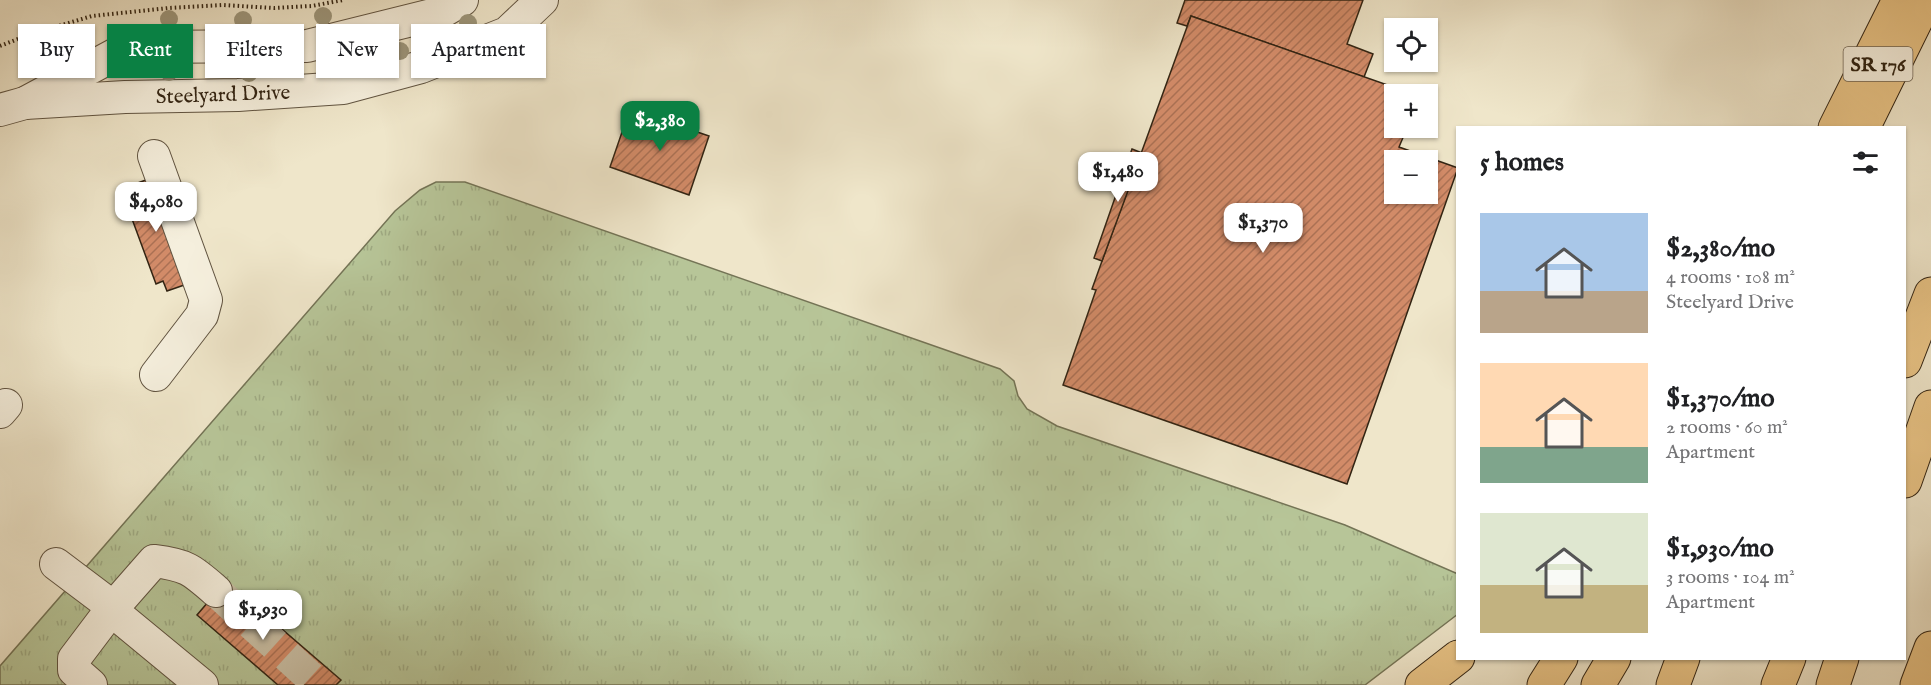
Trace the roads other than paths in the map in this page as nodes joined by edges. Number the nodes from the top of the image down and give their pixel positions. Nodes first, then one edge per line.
1 (462, 0) edge
2 (542, 0) edge
3 (1900, 0) edge
4 (1928, 0) edge
5 (12, 106) edge
6 (1836, 126) edge
7 (1855, 126) edge
8 (1864, 126) edge
9 (1883, 126) edge
10 (154, 156) dead end
11 (1931, 294) edge
12 (1906, 358) edge
13 (156, 375) dead end
14 (1931, 407) edge
15 (1906, 478) edge
16 (56, 564) dead end
17 (216, 591) tunnel mouth
18 (111, 610) junction
19 (1931, 648) edge
20 (1456, 659) edge
21 (1560, 660) edge
22 (1567, 660) edge
23 (1614, 660) edge
24 (1614, 660) edge
25 (1682, 660) edge
26 (1788, 660) edge
27 (1841, 660) edge
28 (91, 685) edge
29 (202, 685) edge
30 (1422, 685) edge
31 (1544, 685) edge
32 (1554, 685) edge
33 (1598, 685) edge
34 (1604, 685) edge
35 (1673, 685) edge
36 (1778, 685) edge
37 (1833, 685) edge
38 (1917, 685) edge

1 - 5 street, Steelyard Drive
2 - 5 street, Steelyard Drive
3 - 6 highway
3 - 7 highway, SR 176
4 - 8 highway
4 - 9 highway
10 - 13 street
11 - 12 highway
14 - 15 highway
16 - 18 street
17 - 18 street
18 - 28 street
18 - 29 street
19 - 38 highway
20 - 30 highway
21 - 31 highway
22 - 32 highway
23 - 33 highway
24 - 34 highway
25 - 35 highway
26 - 36 highway
27 - 37 highway

